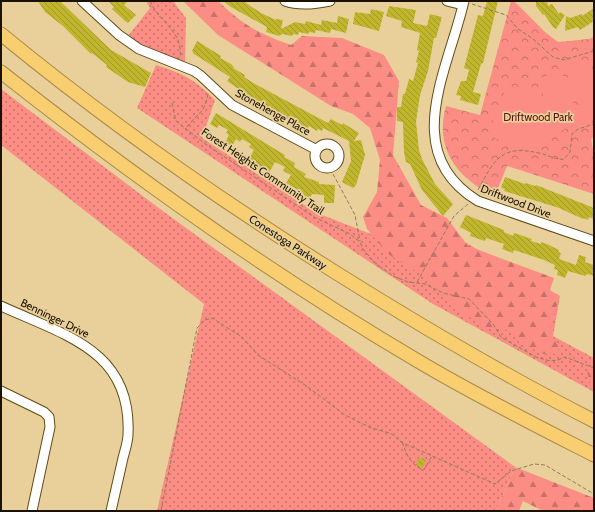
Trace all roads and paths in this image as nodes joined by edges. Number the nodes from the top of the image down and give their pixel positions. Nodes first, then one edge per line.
1 (82, 1) edge
2 (150, 1) edge
3 (285, 1) edge
4 (330, 1) edge
5 (447, 1) edge
6 (466, 3) edge
7 (1, 34) edge
8 (594, 52) edge
9 (178, 65) junction
10 (1, 72) edge
11 (214, 88) junction
12 (172, 103) dead end
13 (594, 124) edge
14 (187, 128) junction
15 (317, 150) dead end
16 (333, 174) dead end
17 (477, 193) dead end
18 (468, 204) dead end
19 (594, 241) edge
20 (360, 242) junction
21 (417, 283) junction
22 (1, 306) edge
23 (594, 368) edge
24 (1, 391) edge
25 (594, 421) edge
26 (401, 442) junction
27 (594, 455) edge
28 (432, 456) dead end
29 (594, 494) edge
30 (32, 511) edge
31 (111, 511) edge
32 (160, 511) edge

1 - 9 street, Stonehenge Place
2 - 9 path
3 - 4 street
5 - 6 street
6 - 8 path
6 - 19 street, Driftwood Drive
7 - 25 highway, Conestoga Parkway
9 - 11 street, Stonehenge Place
10 - 27 highway
11 - 14 path, Forest Heights Community Trail
11 - 15 street, Stonehenge Place
12 - 14 path
13 - 17 path
14 - 20 path, Forest Heights Community Trail
16 - 20 path
18 - 21 path
20 - 21 path, Forest Heights Community Trail
21 - 23 path, Forest Heights Community Trail
22 - 31 street, Benninger Drive
24 - 30 street
26 - 28 path
26 - 29 path
26 - 32 path

